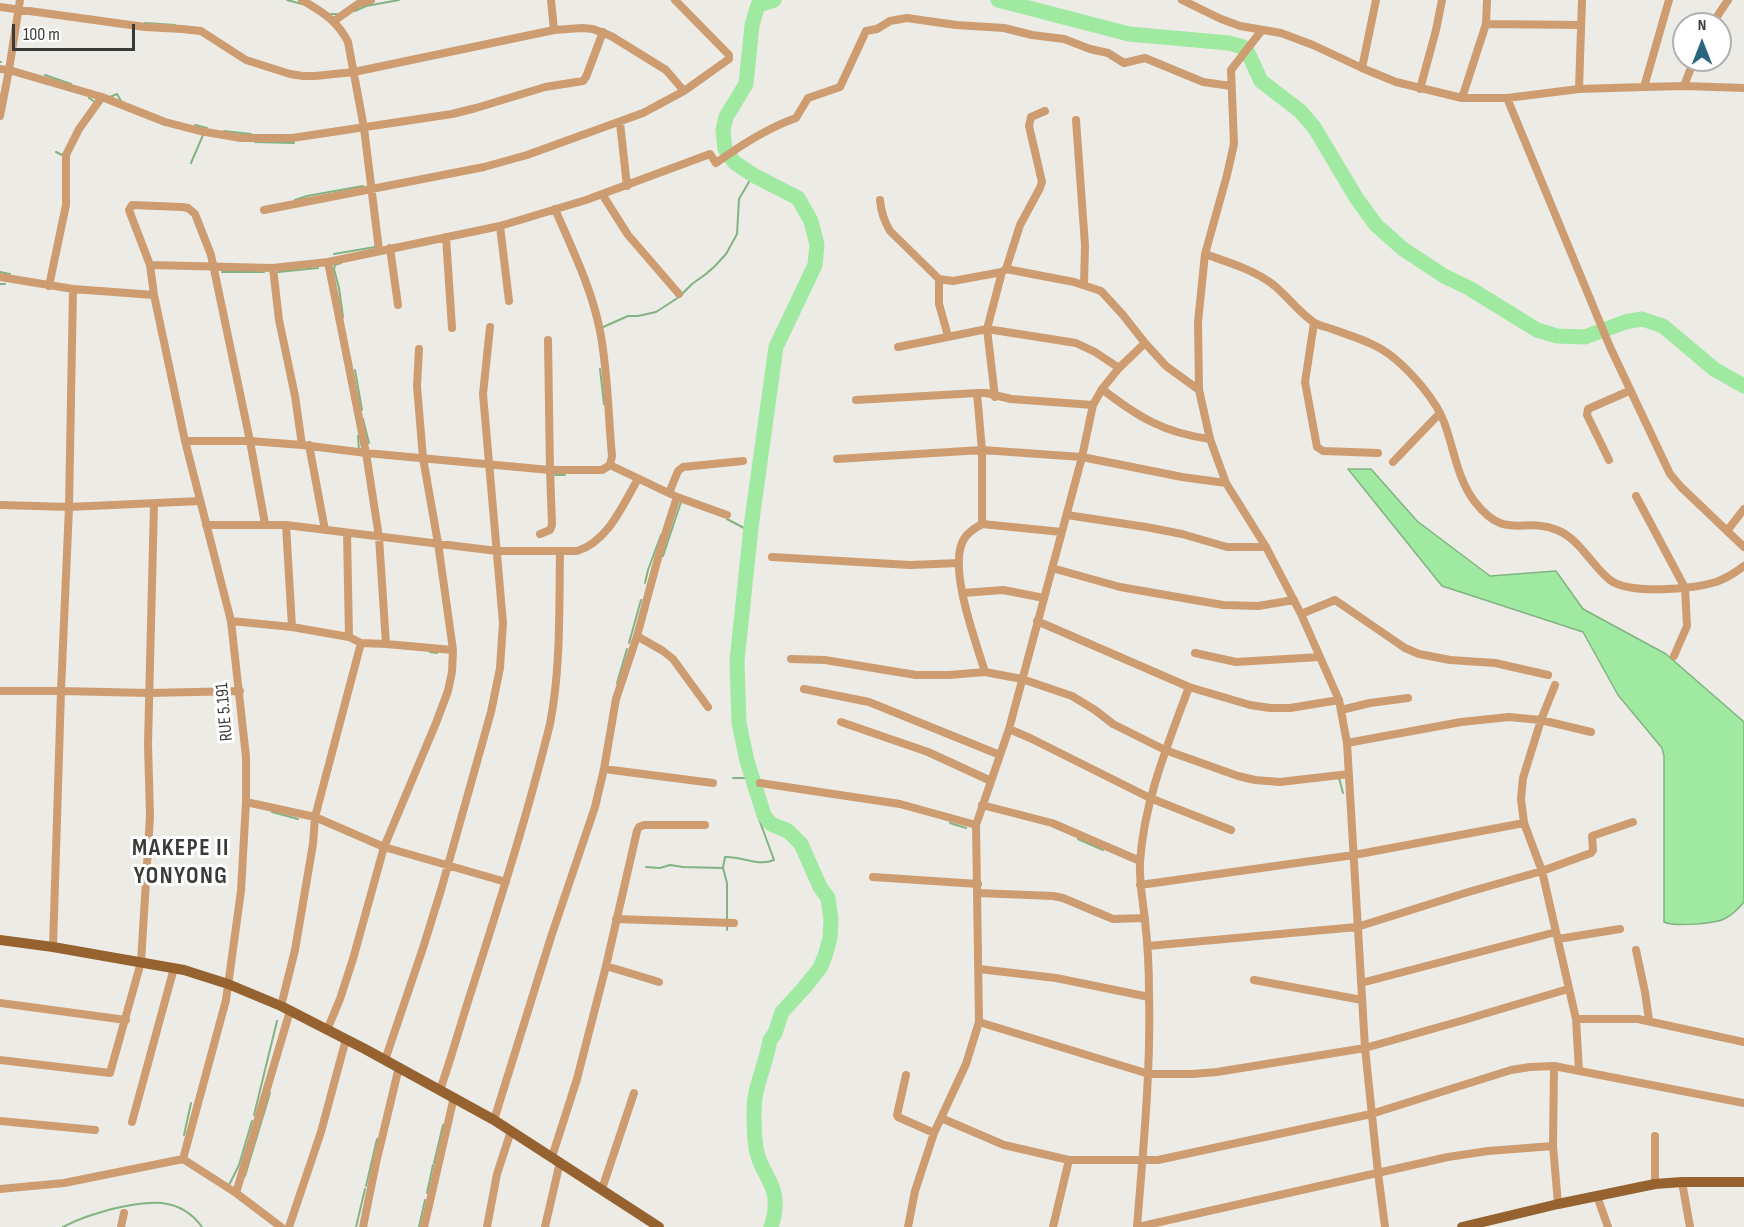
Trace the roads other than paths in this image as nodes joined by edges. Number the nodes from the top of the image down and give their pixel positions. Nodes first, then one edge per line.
1 (302, 0) edge
2 (371, 0) edge
3 (551, 0) edge
4 (675, 0) edge
5 (1182, 0) edge
6 (1376, 0) edge
7 (1442, 0) edge
8 (1487, 0) edge
9 (1582, 0) edge
10 (1669, 0) edge
11 (19, 4) edge
12 (0, 7) edge
13 (334, 21) junction
14 (1486, 24) junction
15 (1581, 25) junction
16 (554, 30) junction
17 (1262, 30) junction
18 (603, 32) junction
19 (1362, 68) junction
20 (5, 69) edge
21 (354, 72) junction
22 (1689, 72) edge
23 (1231, 86) junction
24 (1684, 86) junction
25 (1644, 87) junction
26 (1744, 88) edge
27 (1420, 89) junction
28 (1580, 89) junction
29 (684, 91) junction
30 (102, 97) junction
31 (1462, 98) junction
32 (1507, 98) junction
33 (1045, 111) dead end
34 (0, 116) edge
35 (1076, 120) dead end
36 (620, 123) junction
37 (364, 128) junction
38 (627, 186) junction
39 (371, 190) junction
40 (602, 194) junction
41 (880, 200) dead end
42 (555, 209) junction
43 (264, 210) dead end
44 (500, 226) junction
45 (446, 237) junction
46 (390, 248) junction
47 (379, 250) junction
48 (1205, 254) junction
49 (328, 262) junction
50 (150, 265) junction
51 (213, 266) junction
52 (273, 268) junction
53 (1004, 271) junction
54 (0, 277) edge
55 (939, 279) junction
56 (1084, 285) junction
57 (49, 286) junction
58 (73, 289) junction
59 (678, 294) dead end
60 (154, 295) junction
61 (509, 301) dead end
62 (398, 305) dead end
63 (1314, 323) junction
64 (490, 327) dead end
65 (452, 328) dead end
66 (987, 329) junction
67 (948, 336) junction
68 (548, 340) dead end
69 (1145, 343) junction
70 (898, 347) dead end
71 (419, 349) dead end
72 (1119, 368) junction
73 (1102, 389) junction
74 (1199, 390) junction
75 (1629, 391) junction
76 (977, 393) junction
77 (995, 397) junction
78 (856, 400) dead end
79 (1093, 405) junction
80 (1440, 413) junction
81 (1210, 439) junction
82 (185, 441) junction
83 (250, 441) junction
84 (306, 445) junction
85 (981, 450) junction
86 (366, 453) junction
87 (1378, 453) dead end
88 (1082, 457) junction
89 (423, 458) junction
90 (837, 459) dead end
91 (1609, 460) dead end
92 (743, 462) dead end
93 (1393, 462) dead end
94 (489, 465) junction
95 (610, 465) junction
96 (550, 470) junction
97 (638, 479) junction
98 (1226, 483) junction
99 (673, 495) junction
100 (1636, 496) dead end
101 (200, 501) junction
102 (154, 504) junction
103 (0, 505) edge
104 (69, 507) junction
105 (1744, 509) edge
106 (728, 515) dead end
107 (1067, 515) junction
108 (265, 524) junction
109 (982, 524) junction
110 (206, 525) junction
111 (286, 525) junction
112 (324, 530) junction
113 (1727, 531) junction
114 (1062, 532) junction
115 (347, 533) junction
116 (540, 534) dead end
117 (380, 537) junction
118 (438, 543) junction
119 (1266, 547) junction
120 (1744, 547) edge
121 (497, 551) junction
122 (560, 551) junction
123 (772, 558) dead end
124 (959, 563) junction
125 (1744, 566) edge
126 (1052, 568) junction
127 (1685, 588) junction
128 (963, 593) junction
129 (1044, 598) junction
130 (1294, 600) junction
131 (1301, 614) junction
132 (231, 621) junction
133 (1037, 621) junction
134 (292, 627) junction
135 (637, 636) junction
136 (349, 637) junction
137 (361, 643) junction
138 (386, 644) junction
139 (453, 650) junction
140 (1195, 653) dead end
141 (1674, 656) dead end
142 (1319, 657) junction
143 (791, 660) dead end
144 (984, 672) junction
145 (1548, 675) dead end
146 (1022, 679) junction
147 (1555, 685) dead end
148 (1189, 687) junction
149 (804, 689) dead end
150 (0, 691) edge
151 (61, 691) junction
152 (240, 691) junction
153 (149, 693) junction
154 (1408, 698) dead end
155 (1339, 700) junction
156 (708, 707) dead end
157 (1341, 710) junction
158 (1541, 720) junction
159 (841, 722) dead end
160 (1009, 729) junction
161 (1591, 732) dead end
162 (1347, 743) junction
163 (1165, 750) junction
164 (1000, 755) junction
165 (604, 769) junction
166 (1349, 774) junction
167 (991, 781) junction
168 (713, 783) dead end
169 (760, 783) dead end
170 (1150, 798) junction
171 (246, 802) junction
172 (982, 805) junction
173 (315, 817) junction
174 (1633, 822) dead end
175 (1524, 823) junction
176 (705, 825) dead end
177 (976, 825) junction
178 (1231, 830) dead end
179 (384, 847) junction
180 (1354, 855) junction
181 (1140, 861) junction
182 (447, 865) junction
183 (1542, 871) junction
184 (873, 877) dead end
185 (506, 882) junction
186 (1140, 885) junction
187 (978, 889) junction
188 (1145, 918) junction
189 (616, 919) junction
190 (734, 923) dead end
191 (1358, 927) junction
192 (1620, 929) dead end
193 (1557, 936) junction
194 (0, 940) edge
195 (1148, 946) junction
196 (53, 947) junction
197 (1636, 950) dead end
198 (141, 962) junction
199 (606, 966) junction
200 (174, 968) junction
201 (979, 969) junction
202 (1254, 980) dead end
203 (659, 982) dead end
204 (1361, 983) junction
205 (228, 984) junction
206 (1568, 989) junction
207 (1149, 997) junction
208 (1362, 1000) junction
209 (0, 1003) edge
210 (286, 1009) junction
211 (1576, 1019) junction
212 (126, 1020) junction
213 (1649, 1020) junction
214 (979, 1022) junction
215 (327, 1030) junction
216 (346, 1040) junction
217 (1744, 1042) edge
218 (1365, 1048) junction
219 (0, 1059) edge
220 (385, 1060) junction
221 (1554, 1066) junction
222 (399, 1067) junction
223 (1579, 1071) junction
224 (1149, 1074) junction
225 (906, 1075) dead end
226 (440, 1090) junction
227 (634, 1093) dead end
228 (454, 1097) junction
229 (1744, 1103) edge
230 (1371, 1114) junction
231 (941, 1118) junction
232 (0, 1120) edge
233 (494, 1120) junction
234 (132, 1122) dead end
235 (95, 1130) dead end
236 (511, 1131) junction
237 (934, 1133) junction
238 (1655, 1136) dead end
239 (1553, 1146) junction
240 (183, 1159) junction
241 (556, 1160) junction
242 (1069, 1160) junction
243 (1142, 1160) junction
244 (1378, 1173) junction
245 (1682, 1182) junction
246 (1744, 1182) edge
247 (1655, 1184) junction
248 (0, 1189) edge
249 (602, 1189) junction
250 (236, 1192) junction
251 (1598, 1196) junction
252 (1558, 1204) junction
253 (124, 1213) dead end
254 (121, 1227) edge
255 (281, 1227) edge
256 (289, 1227) edge
257 (363, 1227) edge
258 (424, 1227) edge
259 (487, 1227) edge
260 (545, 1227) edge
261 (659, 1227) edge
262 (908, 1227) edge
263 (1053, 1227) edge
264 (1137, 1227) edge
265 (1385, 1227) edge
266 (1462, 1227) edge
267 (1608, 1227) edge
268 (1690, 1227) edge

1 - 13 street
2 - 13 street
3 - 16 street
4 - 29 street
5 - 17 street
6 - 19 street
7 - 27 street
8 - 14 street
9 - 15 street
10 - 25 street
11 - 12 street
11 - 20 street
11 - 21 street
13 - 21 street
14 - 15 street
14 - 31 street
15 - 28 street
16 - 18 street
16 - 21 street
17 - 19 street
17 - 23 street
18 - 29 street
18 - 37 street
19 - 27 street
20 - 30 street
20 - 34 street
21 - 37 street
22 - 24 street
23 - 38 street
23 - 48 street
24 - 25 street
24 - 26 street
25 - 28 street
27 - 31 street
28 - 32 street
29 - 36 street
30 - 37 street
30 - 57 street
31 - 32 street
32 - 75 street
33 - 53 street
35 - 56 street
36 - 38 street
36 - 39 street
37 - 39 street
38 - 40 street
39 - 43 street
39 - 47 street
40 - 42 street
40 - 59 street
41 - 55 street
42 - 44 street
42 - 95 street
44 - 45 street
44 - 61 street
45 - 46 street
45 - 65 street
46 - 47 street
46 - 62 street
47 - 49 street
48 - 63 street
48 - 74 street
49 - 52 street
49 - 86 street
50 - 51 street
50 - 51 street, RUE 5.191
50 - 60 street, RUE 5.191
51 - 52 street
51 - 83 street
52 - 84 street
53 - 55 street
53 - 56 street
53 - 66 street
54 - 57 street
55 - 67 street
56 - 69 street
57 - 58 street
58 - 60 street
58 - 104 street
60 - 82 street, RUE 5.191
63 - 80 street
63 - 87 street
64 - 94 street
66 - 67 street
66 - 72 street
66 - 77 street
67 - 70 street
68 - 96 street
69 - 72 street
69 - 74 street
71 - 89 street
72 - 73 street
73 - 79 street
73 - 81 street
74 - 81 street
75 - 91 street
75 - 113 street
76 - 77 street
76 - 78 street
76 - 85 street
77 - 79 street
79 - 88 street
80 - 93 street
80 - 127 street
81 - 98 street
82 - 83 street
82 - 101 street, RUE 5.191
83 - 84 street
83 - 108 street
84 - 86 street
84 - 112 street
85 - 88 street
85 - 90 street
85 - 109 street
86 - 89 street
86 - 117 street
88 - 98 street
88 - 107 street
89 - 94 street
89 - 118 street
92 - 99 street
94 - 96 street
94 - 121 street
95 - 96 street
95 - 97 street
96 - 116 street
97 - 99 street
97 - 122 street
98 - 119 street
99 - 106 street
99 - 135 street
100 - 127 street
101 - 102 street
101 - 110 street, RUE 5.191
102 - 104 street
102 - 153 street
103 - 104 street
104 - 151 street
105 - 113 street
107 - 114 street
107 - 119 street
108 - 110 street
108 - 111 street
109 - 114 street
109 - 124 street
110 - 132 street, RUE 5.191
111 - 112 street
111 - 134 street
112 - 115 street
113 - 120 street
114 - 126 street
115 - 117 street
115 - 136 street
117 - 118 street
117 - 138 street
118 - 121 street
118 - 139 street
119 - 130 street
121 - 122 street
121 - 182 street
122 - 185 street
123 - 124 street
124 - 128 street
125 - 127 street
126 - 129 street
126 - 130 street
127 - 141 street
128 - 129 street
128 - 144 street
129 - 133 street
130 - 131 street
131 - 142 street
131 - 145 street
132 - 134 street
132 - 152 street, RUE 5.191
133 - 146 street
133 - 148 street
134 - 136 street
135 - 156 street
135 - 165 street
136 - 137 street
137 - 138 street
137 - 173 street
138 - 139 street
139 - 179 street
140 - 142 street
142 - 155 street
143 - 144 street
144 - 146 street
146 - 160 street
146 - 163 street
147 - 158 street
148 - 155 street
148 - 163 street
149 - 164 street
150 - 151 street
151 - 153 street
151 - 196 street
152 - 153 street
152 - 171 street, RUE 5.191
153 - 198 street
154 - 157 street
155 - 157 street
157 - 162 street
158 - 161 street
158 - 162 street
158 - 175 street
159 - 167 street
160 - 164 street
160 - 170 street
162 - 166 street
163 - 166 street
163 - 170 street
164 - 167 street
165 - 168 street
165 - 233 street
166 - 180 street
167 - 172 street
169 - 177 street
170 - 178 street
170 - 181 street
171 - 173 street
171 - 205 street, RUE 5.191
172 - 177 street
172 - 181 street
173 - 179 street
173 - 210 street
174 - 183 street
175 - 180 street
175 - 183 street
176 - 189 street
177 - 187 street
179 - 182 street
179 - 215 street
180 - 186 street
180 - 191 street
181 - 186 street
182 - 185 street
182 - 220 street
183 - 191 street
183 - 193 street
184 - 187 street
185 - 226 street
186 - 188 street
187 - 188 street
187 - 201 street
188 - 195 street
189 - 190 street
189 - 199 street
191 - 195 street
191 - 204 street
192 - 193 street
193 - 204 street
193 - 206 street
194 - 196 main road
195 - 207 street
196 - 198 main road
197 - 213 street
198 - 200 main road
198 - 212 street
199 - 203 street
199 - 241 street
200 - 205 main road
200 - 234 street
201 - 207 street
201 - 214 street
202 - 208 street
204 - 208 street
205 - 210 main road
205 - 240 street, RUE 5.191
206 - 211 street
206 - 218 street
207 - 224 street
208 - 218 street
209 - 212 street
210 - 215 main road
210 - 250 street
211 - 213 street
211 - 223 street
212 - 219 street
213 - 217 street
214 - 224 street
214 - 231 street
215 - 216 main road
216 - 220 main road
216 - 256 street
218 - 224 street
218 - 230 street
220 - 222 main road
221 - 223 street
221 - 230 street
221 - 239 street
222 - 226 main road
222 - 257 street
223 - 229 street
224 - 243 street
225 - 237 street
226 - 228 main road
227 - 249 street
228 - 233 main road
228 - 258 street
230 - 243 street
230 - 244 street
231 - 237 street
231 - 242 street
232 - 235 street
233 - 236 main road
236 - 241 main road
236 - 259 street
237 - 262 street
238 - 247 street
239 - 244 street
239 - 252 street
240 - 248 street
240 - 250 street
241 - 249 main road
241 - 260 street
242 - 243 street
242 - 263 street
243 - 264 street
244 - 264 street
244 - 265 street
245 - 246 main road
245 - 247 main road
245 - 268 street
247 - 251 main road
249 - 261 main road
250 - 255 street
251 - 252 main road
251 - 267 street
252 - 266 main road
253 - 254 street

